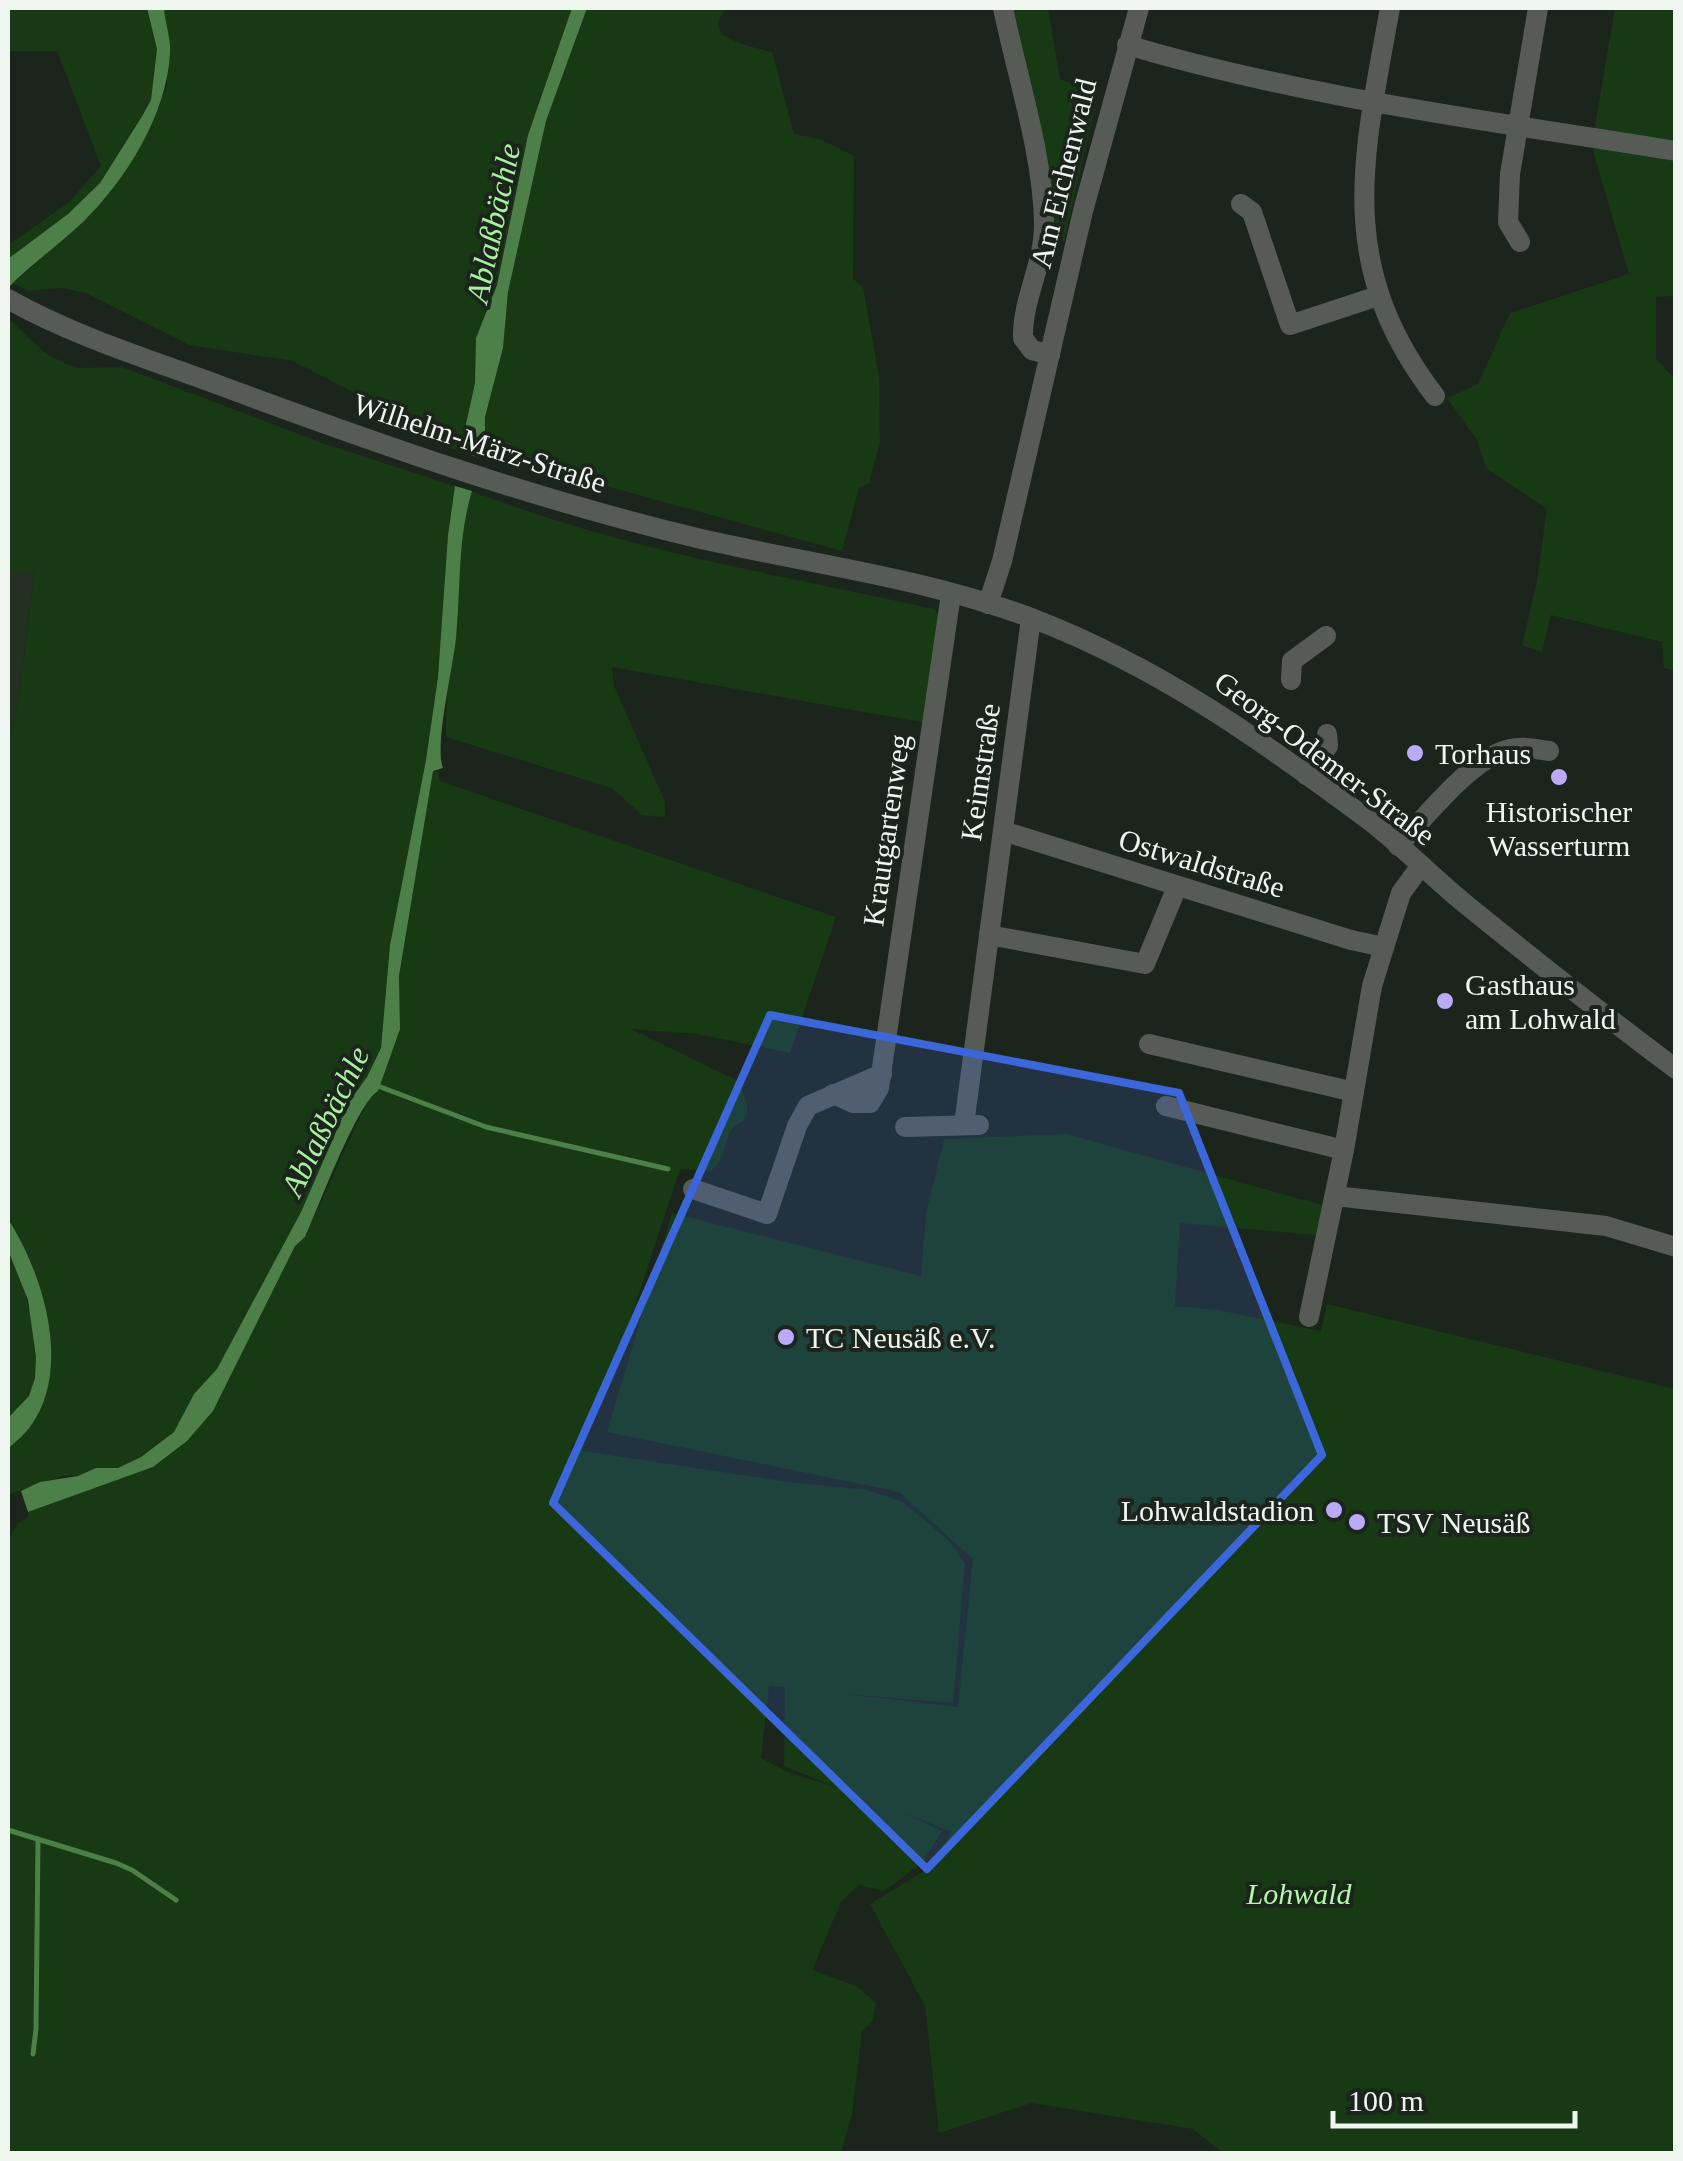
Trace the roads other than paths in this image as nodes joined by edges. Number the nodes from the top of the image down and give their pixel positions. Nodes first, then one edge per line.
1 (1004, 8) edge
2 (1139, 8) edge
3 (1390, 8) edge
4 (1538, 8) edge
5 (1127, 45) junction
6 (1374, 102) junction
7 (1517, 126) junction
8 (1676, 151) edge
9 (1241, 204) dead end
10 (1520, 242) dead end
11 (1378, 296) junction
12 (14, 303) edge
13 (1050, 355) junction
14 (1435, 396) dead end
15 (951, 594) junction
16 (988, 604) junction
17 (1031, 618) junction
18 (1326, 636) dead end
19 (1291, 680) dead end
20 (1327, 734) dead end
21 (1549, 751) dead end
22 (1306, 776) junction
23 (1003, 831) junction
24 (1398, 846) junction
25 (1420, 867) junction
26 (1177, 887) junction
27 (989, 935) junction
28 (1384, 947) junction
29 (1149, 1044) dead end
30 (1676, 1069) edge
31 (1354, 1092) junction
32 (1166, 1106) dead end
33 (905, 1127) dead end
34 (1344, 1150) junction
35 (693, 1189) dead end
36 (1335, 1196) junction
37 (1676, 1247) edge
38 (1309, 1317) dead end

1 - 13 street, Am Eichenwald
2 - 5 street, Am Eichenwald
3 - 6 street
4 - 7 street
5 - 6 street
5 - 13 street, Am Eichenwald
6 - 7 street
6 - 11 street
7 - 8 street
7 - 10 street
9 - 11 street
11 - 14 street
12 - 15 street, Wilhelm-März-Straße
13 - 16 street, Am Eichenwald
15 - 16 street, Georg-Odemer-Straße
15 - 35 street, Krautgartenweg
16 - 17 street, Georg-Odemer-Straße
17 - 22 street, Georg-Odemer-Straße
17 - 23 street, Keimstraße
18 - 19 street
20 - 22 street
21 - 24 street
22 - 24 street, Georg-Odemer-Straße
23 - 26 street, Ostwaldstraße
23 - 27 street, Keimstraße
24 - 25 street, Georg-Odemer-Straße
25 - 28 street
25 - 30 street, Georg-Odemer-Straße
26 - 27 street
26 - 28 street, Ostwaldstraße
27 - 33 street, Keimstraße
28 - 31 street
29 - 31 street
31 - 34 street
32 - 34 street
34 - 36 street
36 - 37 street
36 - 38 street

